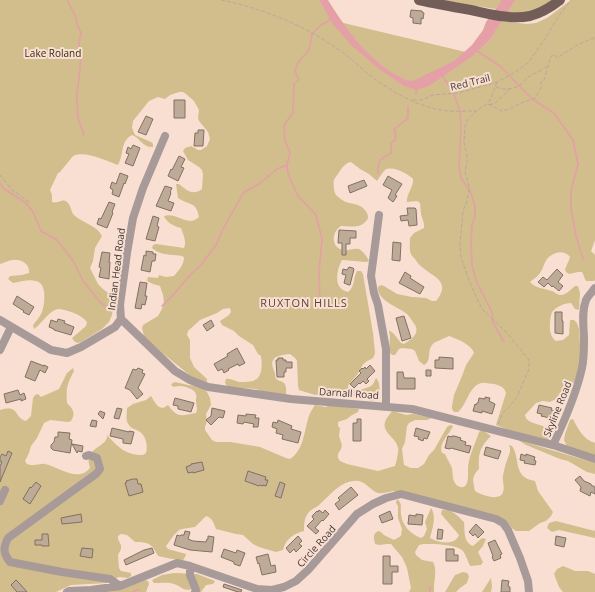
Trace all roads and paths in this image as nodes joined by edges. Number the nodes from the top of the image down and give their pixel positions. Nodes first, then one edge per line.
1 (221, 0) edge
2 (419, 0) edge
3 (560, 0) edge
4 (571, 0) edge
5 (595, 37) edge
6 (549, 64) junction
7 (497, 82) junction
8 (496, 87) junction
9 (511, 88) junction
10 (410, 100) junction
11 (487, 104) junction
12 (489, 105) junction
13 (476, 111) junction
14 (165, 136) dead end
15 (0, 175) edge
16 (29, 202) dead end
17 (380, 215) dead end
18 (595, 288) edge
19 (121, 319) junction
20 (0, 320) edge
21 (11, 327) junction
22 (0, 350) edge
23 (386, 406) junction
24 (496, 431) junction
25 (553, 445) junction
26 (86, 456) dead end
27 (595, 459) edge
28 (5, 490) dead end
29 (0, 501) edge
30 (190, 566) junction
31 (120, 586) junction
32 (67, 592) edge
33 (195, 592) edge
34 (529, 592) edge

1 - 10 path
2 - 3 main road
4 - 7 path, Red Trail
5 - 6 path
6 - 9 path
6 - 12 path
7 - 8 path
7 - 10 path, Red Trail
8 - 9 path
8 - 11 path
9 - 12 path
10 - 13 path
11 - 12 path
11 - 13 path
13 - 24 path
14 - 19 street, Indian Head Road
15 - 16 path
17 - 23 street
18 - 25 street, Skyline Road
19 - 21 street, Indian Head Road
19 - 23 street, Darnall Road
20 - 21 street, Indian Head Road
21 - 22 street
23 - 24 street, Darnall Road
24 - 25 street, Darnall Road
25 - 27 street, Darnall Road
26 - 31 street
28 - 29 street
30 - 31 street, Circle Road
30 - 33 street
30 - 34 street, Circle Road
31 - 32 street, Circle Road

